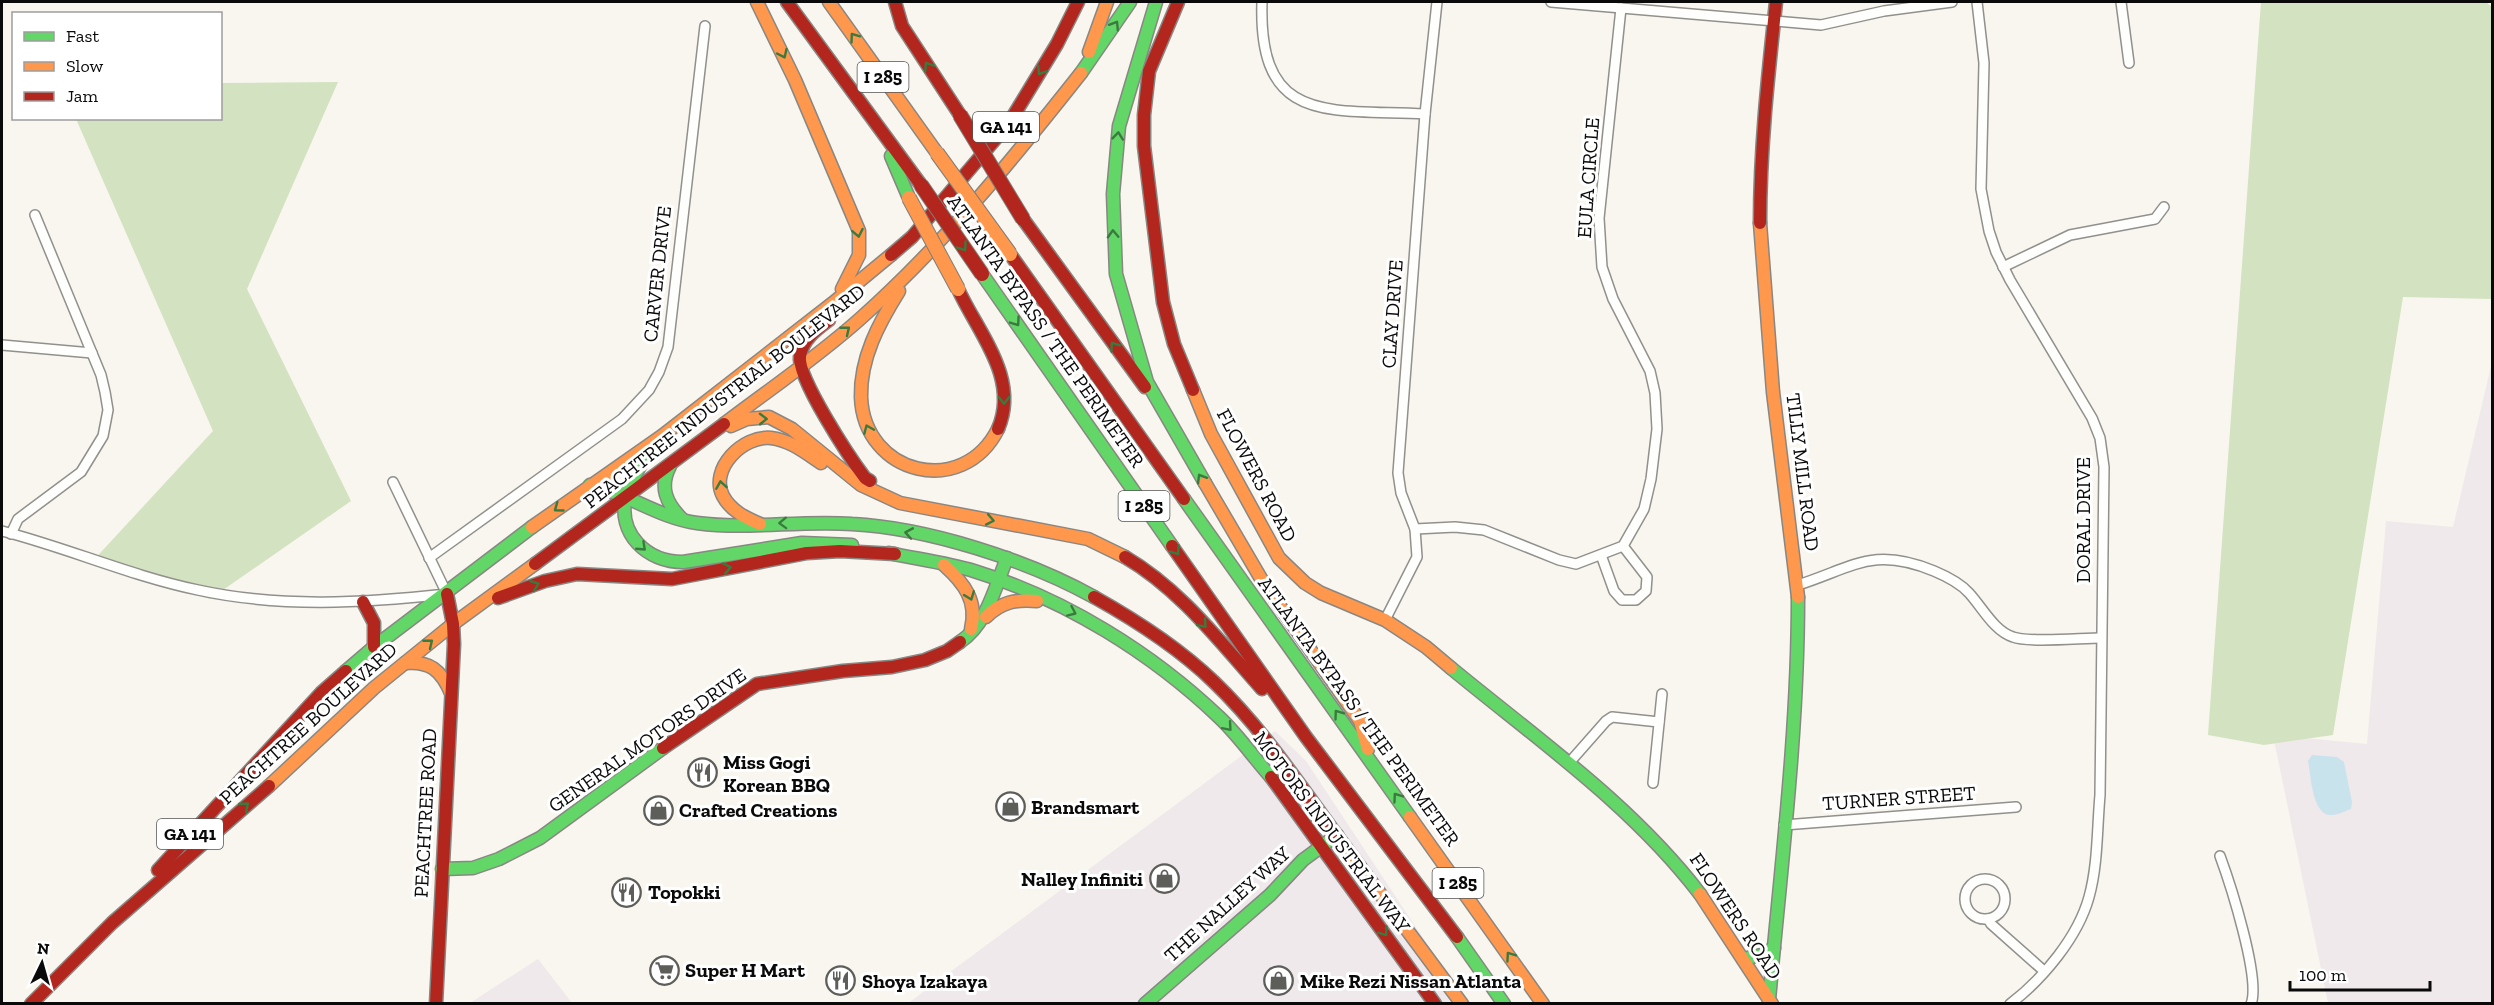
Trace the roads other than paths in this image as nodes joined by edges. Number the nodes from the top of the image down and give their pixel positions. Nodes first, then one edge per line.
1 (757, 2) edge
2 (788, 2) edge
3 (829, 2) edge
4 (895, 2) edge
5 (1065, 2) edge
6 (1078, 2) edge
7 (1107, 2) edge
8 (1130, 2) edge
9 (1156, 2) edge
10 (1178, 2) edge
11 (1262, 2) edge
12 (1437, 2) edge
13 (1551, 2) edge
14 (1776, 2) edge
15 (1952, 2) edge
16 (1977, 2) edge
17 (2121, 2) edge
18 (1621, 8) junction
19 (1775, 22) junction
20 (705, 26) dead end
21 (1058, 44) junction
22 (2129, 63) dead end
23 (1075, 82) junction
24 (1425, 114) junction
25 (879, 127) junction
26 (2164, 207) dead end
27 (35, 216) dead end
28 (912, 237) junction
29 (2003, 267) junction
30 (914, 268) junction
31 (833, 303) junction
32 (2, 345) edge
33 (92, 353) junction
34 (800, 366) junction
35 (1161, 410) junction
36 (662, 436) junction
37 (708, 436) junction
38 (671, 465) junction
39 (393, 482) dead end
40 (590, 485) junction
41 (861, 485) junction
42 (627, 495) junction
43 (933, 508) junction
44 (685, 521) junction
45 (760, 524) junction
46 (1415, 529) junction
47 (6, 533) edge
48 (1623, 546) junction
49 (894, 554) junction
50 (1601, 555) junction
51 (429, 558) junction
52 (1006, 558) junction
53 (944, 565) junction
54 (999, 580) junction
55 (1798, 585) junction
56 (447, 594) junction
57 (363, 602) junction
58 (1050, 603) junction
59 (480, 604) junction
60 (1385, 620) junction
61 (453, 624) junction
62 (973, 632) junction
63 (2101, 638) junction
64 (374, 647) junction
65 (405, 663) junction
66 (451, 693) junction
67 (1662, 694) dead end
68 (1659, 722) junction
69 (1306, 737) junction
70 (1372, 762) junction
71 (1569, 763) junction
72 (1653, 783) dead end
73 (2016, 807) dead end
74 (1784, 825) junction
75 (1337, 835) junction
76 (1322, 846) junction
77 (2220, 856) dead end
78 (442, 869) junction
79 (1988, 919) junction
80 (112, 923) junction
81 (1774, 948) junction
82 (1743, 959) junction
83 (2044, 971) junction
84 (1771, 1002) edge
85 (31, 1004) edge
86 (436, 1004) edge
87 (1145, 1004) edge
88 (1435, 1004) edge
89 (1462, 1004) edge
90 (1504, 1004) edge
91 (1543, 1004) edge
92 (2010, 1004) edge
93 (2251, 1004) edge

1 -> 31 main road
2 - 25 main road, ATLANTA BYPASS / THE PERIMETER / I 285
70 -> 3 main road, ATLANTA BYPASS / THE PERIMETER / I 285, bridge
35 -> 4 main road, bridge
5 - 21 main road
6 - 21 main road, PEACHTREE INDUSTRIAL BOULEVARD / GA 141
7 - 23 main road
23 -> 8 main road, PEACHTREE INDUSTRIAL BOULEVARD / GA 141
35 -> 9 main road
10 - 60 main road, FLOWERS ROAD
11 - 24 street
12 - 24 street, CLAY DRIVE
13 - 18 street
14 - 19 main road, TILLY MILL ROAD
15 - 19 street
16 - 29 street, DORAL DRIVE
17 - 22 street
18 - 19 street
18 - 48 street, EULA CIRCLE
19 - 55 main road, TILLY MILL ROAD
20 - 51 street, CARVER DRIVE
21 -> 28 main road, PEACHTREE INDUSTRIAL BOULEVARD / GA 141
23 - 30 main road, PEACHTREE INDUSTRIAL BOULEVARD / GA 141
24 - 46 street, CLAY DRIVE
25 -> 30 main road, bridge
25 -> 69 main road, ATLANTA BYPASS / THE PERIMETER / I 285, bridge
26 - 29 street
27 - 33 street
28 - 31 main road, PEACHTREE INDUSTRIAL BOULEVARD / GA 141
28 - 34 main road
29 - 63 street, DORAL DRIVE
34 -> 30 main road, PEACHTREE INDUSTRIAL BOULEVARD / GA 141
31 - 36 main road, PEACHTREE INDUSTRIAL BOULEVARD / GA 141
32 - 33 street
33 - 47 street
34 - 37 main road, PEACHTREE INDUSTRIAL BOULEVARD / GA 141
34 - 43 main road
70 -> 35 main road
36 - 40 main road, PEACHTREE INDUSTRIAL BOULEVARD / GA 141
36 - 42 main road, MOTORS INDUSTRIAL WAY
37 - 38 main road, PEACHTREE INDUSTRIAL BOULEVARD / GA 141
37 -> 41 main road
38 - 42 main road, PEACHTREE INDUSTRIAL BOULEVARD / GA 141
38 - 44 main road
39 - 51 street
40 - 42 main road, MOTORS INDUSTRIAL WAY
40 -> 56 main road, PEACHTREE INDUSTRIAL BOULEVARD / GA 141
41 - 43 main road
45 -> 41 main road
42 - 44 main road, MOTORS INDUSTRIAL WAY
42 -> 49 main road, MOTORS INDUSTRIAL WAY
42 - 59 main road, PEACHTREE INDUSTRIAL BOULEVARD / GA 141
43 -> 69 main road
44 - 45 main road, MOTORS INDUSTRIAL WAY
52 -> 45 main road, MOTORS INDUSTRIAL WAY
46 - 50 street
46 - 60 street, CLAY DRIVE
47 - 57 street
48 - 50 street
48 - 50 street
49 - 53 main road, MOTORS INDUSTRIAL WAY
59 -> 49 main road
51 - 56 street
52 - 54 main road
52 - 75 main road, MOTORS INDUSTRIAL WAY
53 - 54 main road, MOTORS INDUSTRIAL WAY
53 -> 62 main road
54 - 58 main road, MOTORS INDUSTRIAL WAY
54 - 62 main road
55 - 63 street
55 - 74 main road, TILLY MILL ROAD
56 - 57 street
56 - 61 main road, PEACHTREE ROAD
56 - 64 main road, PEACHTREE BOULEVARD / GA 141
57 - 64 main road
58 - 62 main road, GENERAL MOTORS DRIVE
58 -> 76 main road, MOTORS INDUSTRIAL WAY
59 - 61 main road, PEACHTREE BOULEVARD / GA 141
60 - 71 main road, FLOWERS ROAD
65 -> 61 main road, PEACHTREE BOULEVARD / GA 141
61 - 66 main road, PEACHTREE ROAD
62 - 78 main road, GENERAL MOTORS DRIVE
63 - 83 street, DORAL DRIVE
64 - 80 main road, PEACHTREE BOULEVARD / GA 141
65 - 66 main road
80 -> 65 main road, PEACHTREE BOULEVARD / GA 141
66 - 78 main road, PEACHTREE ROAD
67 - 68 street
68 - 71 street
68 - 72 street
69 - 90 main road, ATLANTA BYPASS / THE PERIMETER / I 285
91 -> 70 main road, ATLANTA BYPASS / THE PERIMETER / I 285
71 - 82 main road, FLOWERS ROAD
73 - 74 street, TURNER STREET
74 - 81 main road, TILLY MILL ROAD
75 - 76 main road, THE NALLEY WAY
75 - 89 main road, MOTORS INDUSTRIAL WAY
76 - 87 main road, THE NALLEY WAY
76 -> 88 main road, MOTORS INDUSTRIAL WAY
77 - 93 street
78 - 86 main road, PEACHTREE ROAD
79 - 79 street
79 - 83 street
80 - 85 main road, PEACHTREE BOULEVARD / GA 141
81 - 82 main road
81 - 84 main road, TILLY MILL ROAD
82 - 84 main road, FLOWERS ROAD
83 - 92 street, DORAL DRIVE

